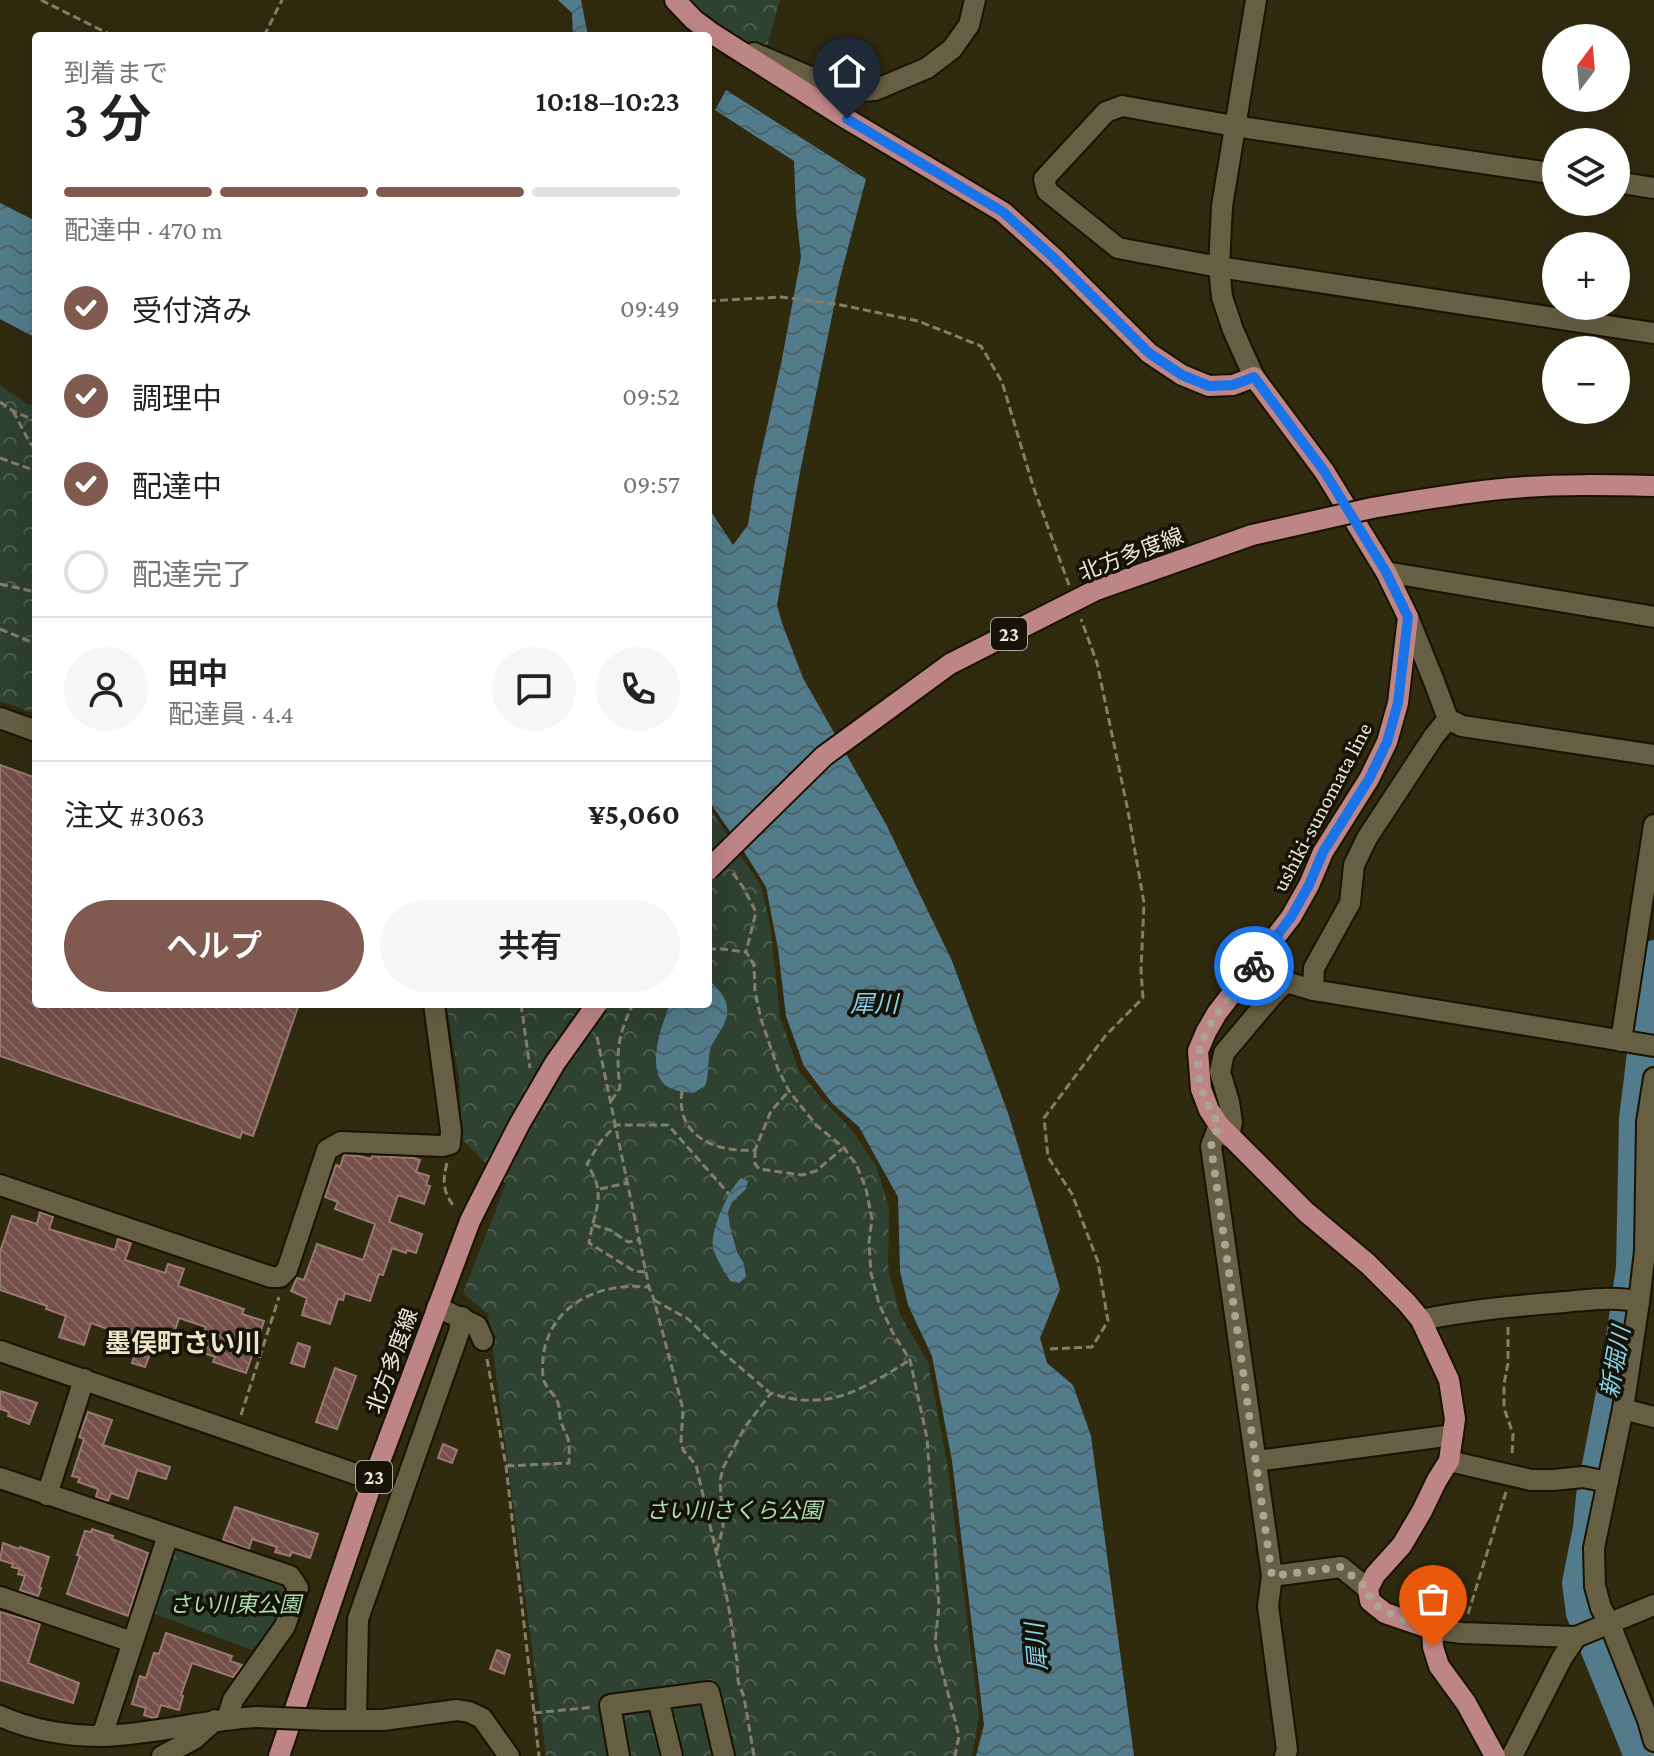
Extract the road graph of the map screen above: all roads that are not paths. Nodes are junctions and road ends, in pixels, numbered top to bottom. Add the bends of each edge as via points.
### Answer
1 (675, 0) edge
2 (975, 0) edge
3 (1256, 0) edge
4 (710, 32) edge
5 (713, 34) joint
6 (1234, 126) junction
7 (1542, 172) edge
8 (1630, 184) edge
9 (1654, 188) edge
10 (1219, 267) junction
11 (1654, 333) edge
12 (1254, 377) junction
13 (1654, 486) edge
14 (1386, 572) junction
15 (1408, 617) junction
16 (1654, 617) edge
17 (0, 718) edge
18 (1448, 719) junction
19 (32, 730) edge
20 (1654, 755) edge
21 (1654, 825) edge
22 (712, 866) edge
23 (1313, 990) junction
24 (435, 1008) edge
25 (594, 1008) edge
26 (1640, 1044) edge
27 (1654, 1078) edge
28 (1224, 1131) junction
29 (0, 1185) edge
30 (1650, 1190) edge
31 (1631, 1300) junction
32 (437, 1307) junction
33 (462, 1317) junction
34 (1421, 1320) junction
35 (483, 1340) road end
36 (0, 1351) edge
37 (84, 1379) junction
38 (1623, 1409) junction
39 (1654, 1417) edge
40 (1453, 1435) junction
41 (1257, 1461) junction
42 (1449, 1461) junction
43 (0, 1478) edge
44 (373, 1480) junction
45 (1598, 1480) junction
46 (47, 1495) junction
47 (168, 1535) junction
48 (1272, 1576) junction
49 (1368, 1589) junction
50 (0, 1597) edge
51 (1654, 1605) edge
52 (1610, 1624) junction
53 (1432, 1629) junction
54 (1576, 1637) junction
55 (132, 1642) junction
56 (658, 1699) junction
57 (0, 1716) edge
58 (221, 1719) junction
59 (356, 1720) junction
60 (102, 1736) junction
61 (1654, 1741) edge
62 (162, 1756) edge
63 (279, 1756) edge
64 (509, 1756) edge
65 (619, 1756) edge
66 (672, 1756) edge
67 (724, 1756) edge
68 (1285, 1756) edge
69 (1495, 1756) edge
70 (1512, 1756) edge

1 - 4 main road
2 - 5 street via 969,25 952,49 927,68 875,90 845,92
3 - 6 street
5 - 12 main road via 1003,212 1149,353 1182,375 1209,386
6 - 7 street
6 - 10 street
6 - 10 street via 1122,106 1106,112 1044,179 1047,191 1118,248
8 - 9 street
10 - 11 street
10 - 12 street via 1222,297
12 - 14 main road via 1324,471
13 - 22 main road, 北方多度線 / 23, bridge via 1512,488 1372,508 1252,535 1096,590 950,664 824,756
14 - 15 main road
14 - 16 street
15 - 18 street
15 - 28 main road, ushiki-sunomata line via 1398,703 1387,742 1291,917 1217,1013 1198,1051 1201,1089
17 - 19 street
18 - 20 street via 1462,726
18 - 23 street via 1367,838 1354,865 1350,903 1314,968
21 - 26 street
23 - 26 street
23 - 28 street via 1286,982 1224,1053 1220,1072 1232,1122
24 - 29 street via 450,1144 341,1142 327,1150 287,1270 280,1277
25 - 32 main road, 北方多度線 / 23, bridge via 527,1111 470,1221
27 - 30 street via 1647,1122
28 - 34 main road, ushiki-sunomata line
28 - 41 street via 1211,1146
30 - 31 street via 1645,1251
31 - 34 street via 1508,1306
31 - 38 street
32 - 33 street
32 - 44 main road, 北方多度線 / 23
33 - 35 street via 477,1326
33 - 59 street via 358,1619
34 - 40 main road, ushiki-sunomata line via 1449,1380
36 - 37 street
37 - 44 street
37 - 46 street
38 - 39 street
38 - 45 street
40 - 41 street
40 - 42 main road, ushiki-sunomata line
41 - 48 street
42 - 45 street via 1531,1480
42 - 49 main road, ushiki-sunomata line via 1402,1545
43 - 46 street
44 - 63 main road, 北方多度線 / 23
45 - 52 street via 1595,1586
46 - 47 street
47 - 55 street
47 - 58 street via 290,1576 298,1588 285,1626
48 - 49 street via 1341,1567
48 - 68 street via 1268,1606
49 - 53 main road via 1370,1601 1385,1613
50 - 55 street
51 - 52 street
52 - 54 street
52 - 61 street
53 - 54 street
53 - 69 main road via 1439,1666
54 - 70 street
55 - 60 street
56 - 65 street via 610,1705
56 - 66 street
56 - 67 street via 709,1692
57 - 60 street via 59,1733
58 - 59 street, bridge
58 - 60 street
58 - 62 street
59 - 64 street via 469,1712 482,1718

